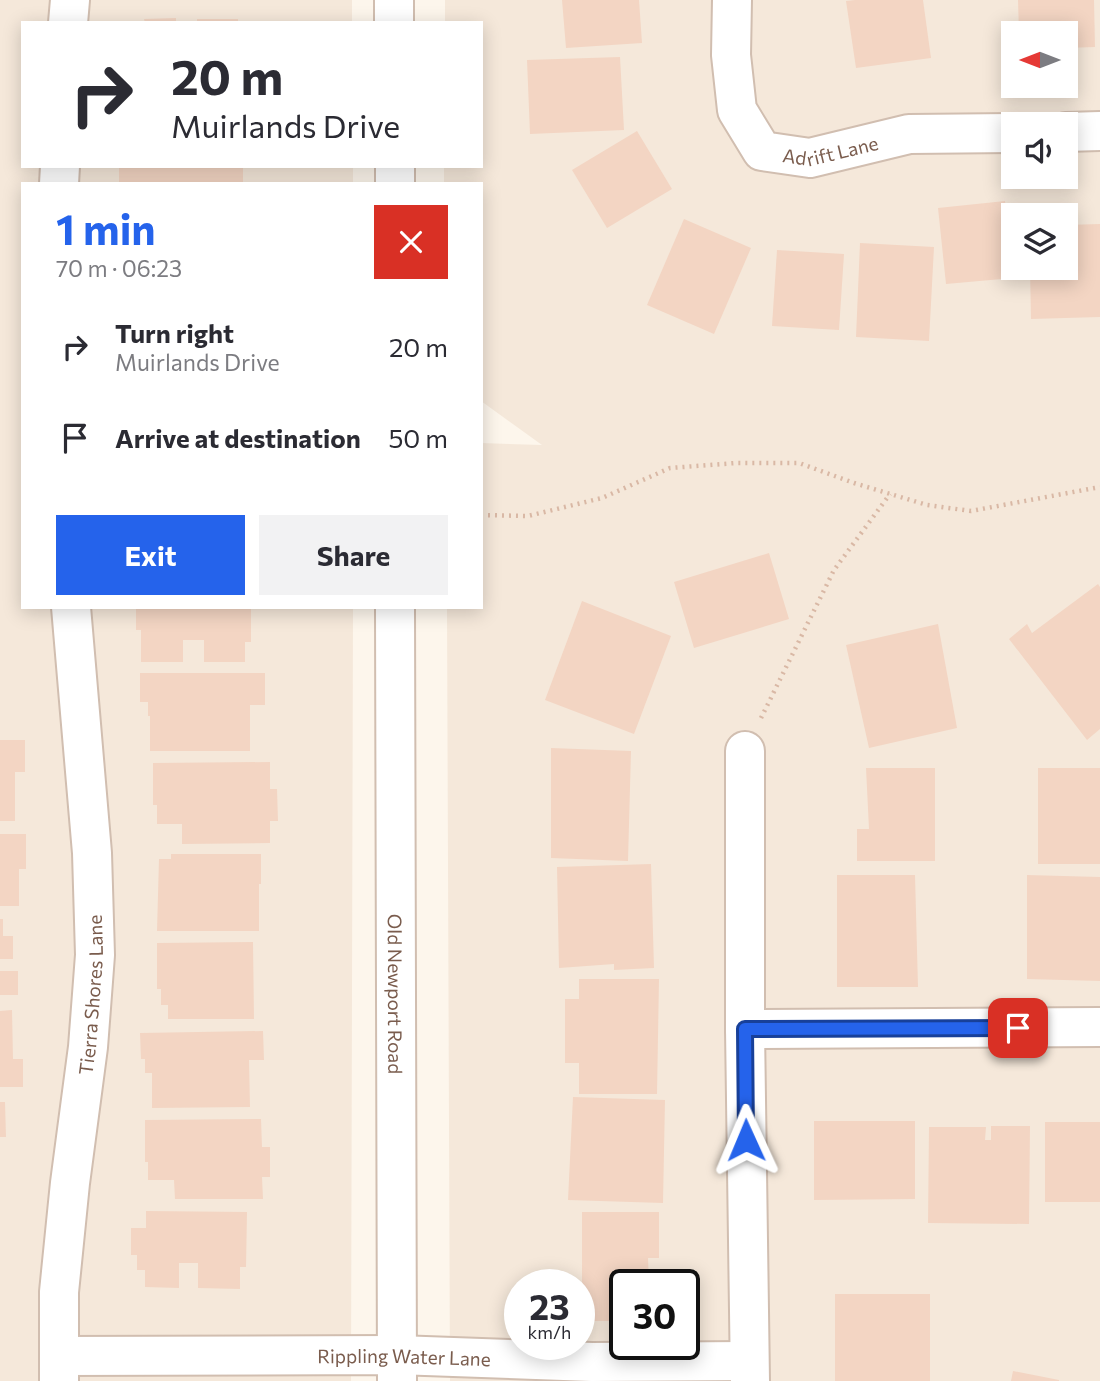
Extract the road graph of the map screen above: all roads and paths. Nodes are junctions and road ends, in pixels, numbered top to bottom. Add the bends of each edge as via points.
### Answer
1 (70, 0) edge
2 (394, 0) edge
3 (732, 0) edge
4 (68, 21) edge
5 (394, 21) edge
6 (1100, 131) edge
7 (1078, 132) edge
8 (1001, 133) edge
9 (1100, 487) edge
10 (890, 494) junction
11 (483, 515) edge
12 (71, 609) edge
13 (395, 609) edge
14 (745, 751) joint
15 (1100, 1027) edge
16 (745, 1029) junction
17 (228, 1368) edge
18 (397, 1368) edge
19 (59, 1369) edge
20 (557, 1371) edge
21 (750, 1371) edge

1 - 4 street
2 - 5 street
3 - 8 street, Adrift Lane via 737,110 762,151 810,158 909,134
6 - 7 street
9 - 10 path via 971,511
10 - 11 path via 799,463 736,463 670,468 602,498 528,516
10 - 14 path via 834,570
12 - 19 street, Tierra Shores Lane via 92,853 95,955 59,1292
13 - 18 street, Old Newport Road
14 - 16 street
15 - 16 street
16 - 21 street
17 - 18 street, Rippling Water Lane
17 - 19 street, Rippling Water Lane
18 - 20 street, Rippling Water Lane
20 - 21 street, Rippling Water Lane

